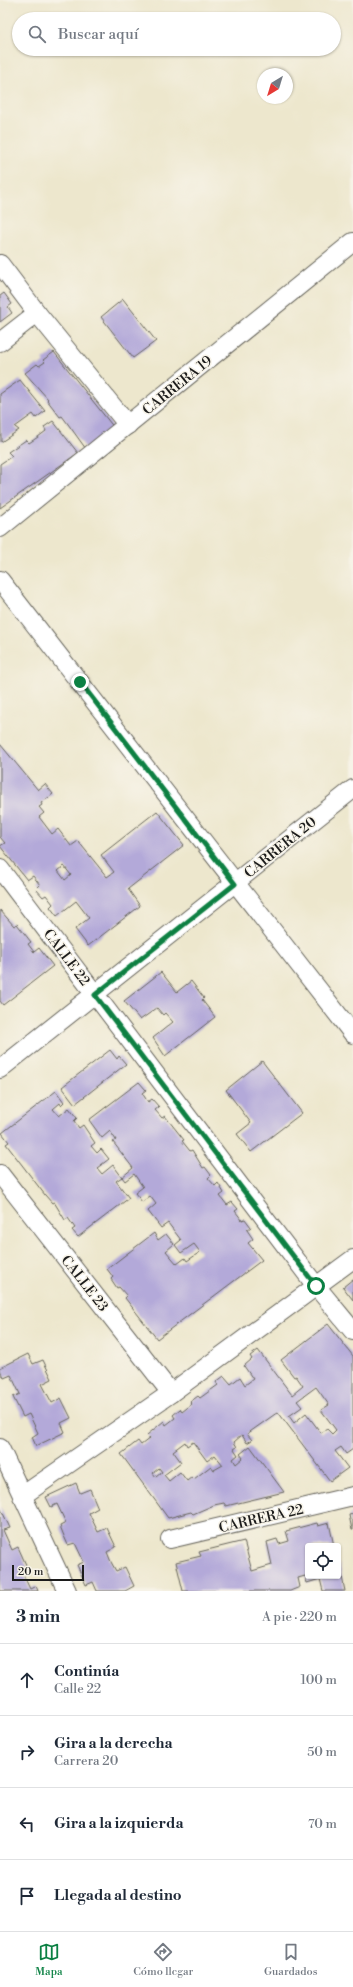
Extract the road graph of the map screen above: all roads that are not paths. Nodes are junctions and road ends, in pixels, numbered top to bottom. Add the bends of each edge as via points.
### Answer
1 (353, 242) edge
2 (0, 264) edge
3 (37, 313) junction
4 (0, 342) edge
5 (128, 425) junction
6 (0, 528) edge
7 (0, 580) edge
8 (353, 789) edge
9 (0, 869) edge
10 (235, 884) junction
11 (95, 995) junction
12 (353, 1034) edge
13 (0, 1069) edge
14 (0, 1174) edge
15 (353, 1259) edge
16 (316, 1286) junction
17 (353, 1331) edge
18 (170, 1393) junction
19 (0, 1448) edge
20 (22, 1496) junction
21 (353, 1496) edge
22 (170, 1539) dead end
23 (67, 1591) edge

1 - 5 street, CARRERA 19
2 - 3 street
3 - 4 street
3 - 5 street
5 - 6 street, CARRERA 19
7 - 10 street
8 - 10 street, CARRERA 20
9 - 11 street, CALLE 22
10 - 11 street, CARRERA 20
10 - 12 street
11 - 13 street, CARRERA 20
11 - 16 street, CALLE 22
14 - 18 street, CALLE 23
15 - 16 street
16 - 17 street, CALLE 22
16 - 18 street
18 - 20 street
19 - 20 street
20 - 23 street
21 - 22 street, CARRERA 22

